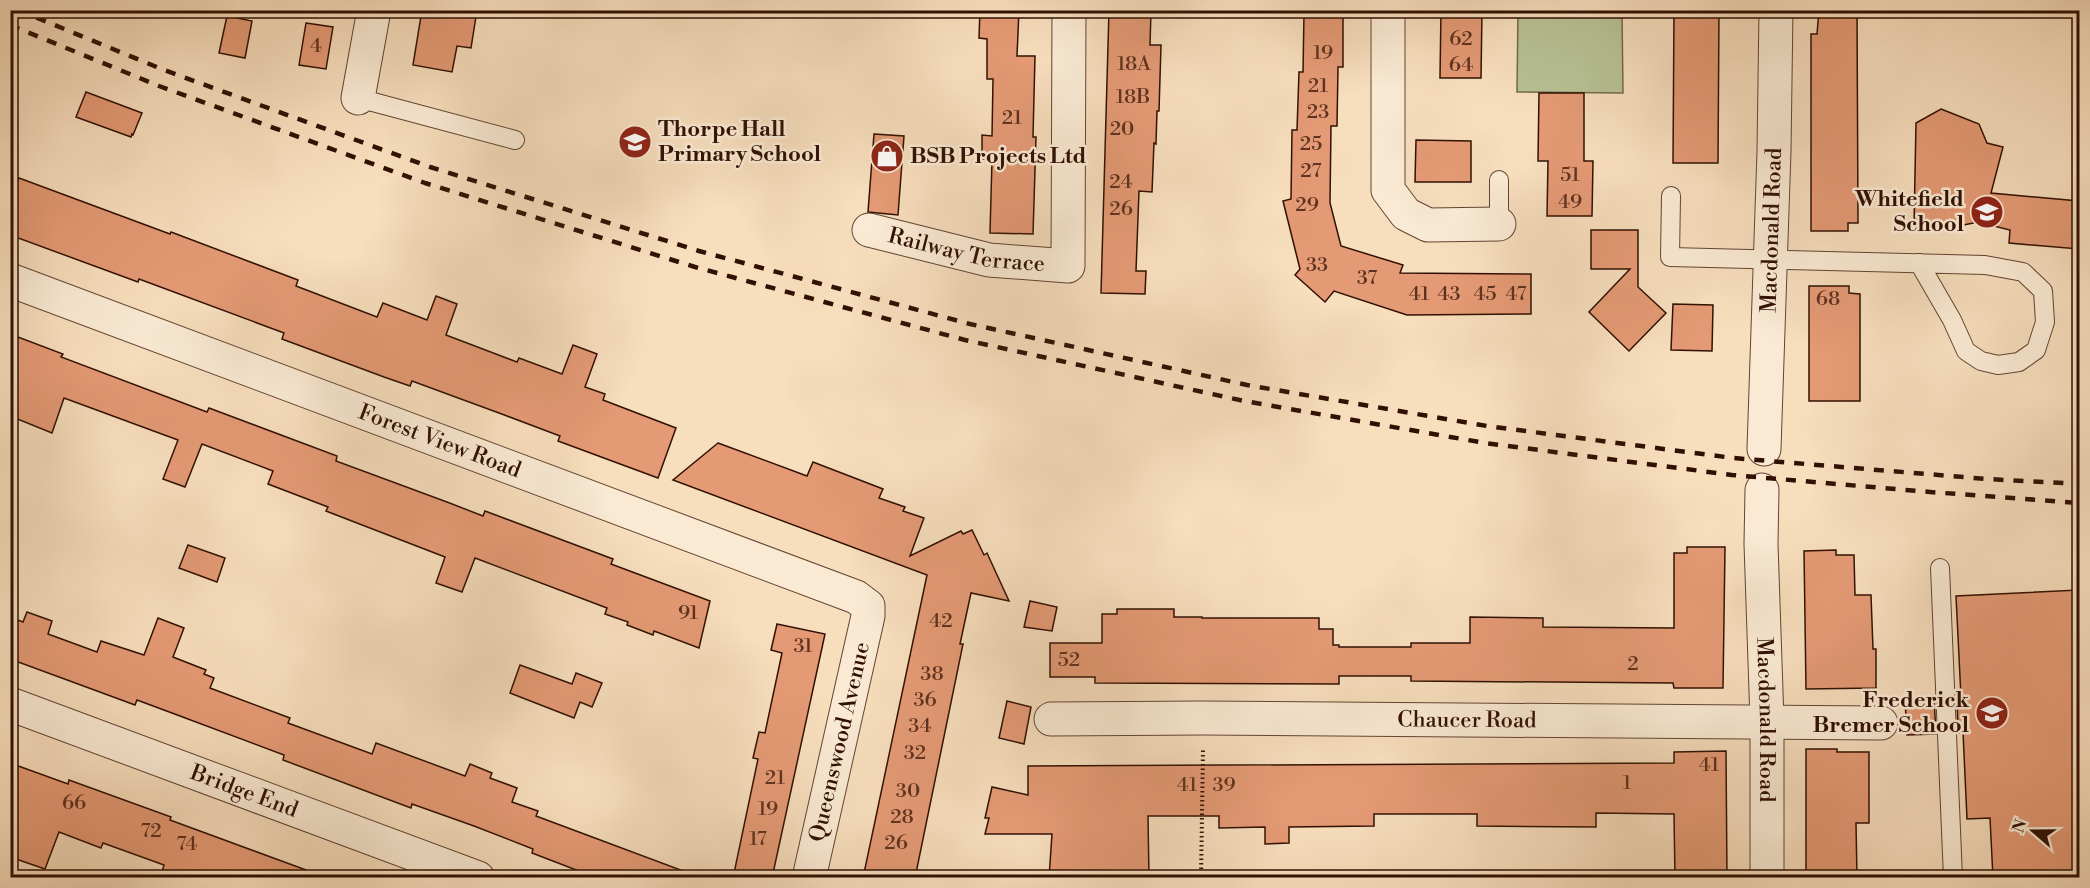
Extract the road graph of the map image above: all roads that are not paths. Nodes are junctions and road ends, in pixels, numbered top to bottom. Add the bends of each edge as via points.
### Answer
1 (374, 10) edge
2 (1069, 10) edge
3 (1388, 10) edge
4 (1776, 10) edge
5 (358, 98) joint
6 (515, 140) dead end
7 (1499, 180) dead end
8 (1671, 196) dead end
9 (1499, 224) joint
10 (869, 230) dead end
11 (1769, 260) junction
12 (1919, 262) junction
13 (10, 280) edge
14 (1764, 449) dead end
15 (1762, 490) dead end
16 (1940, 568) dead end
17 (868, 606) joint
18 (10, 704) edge
19 (1051, 719) dead end
20 (1767, 721) junction
21 (1881, 723) dead end
22 (478, 878) edge
23 (810, 878) edge
24 (1767, 878) edge
25 (1953, 878) edge

1 - 5 street
2 - 10 street, Railway Terrace via 1068,266 989,260
3 - 9 street via 1388,190 1406,214 1428,225
4 - 11 street, Macdonald Road
5 - 6 lane
7 - 9 lane
8 - 11 lane via 1670,257
11 - 12 lane
11 - 14 street, Macdonald Road
12 - 12 lane via 1985,265 2024,272 2043,291 2045,322 2036,350 2019,362 1998,364 1981,361 1966,351
13 - 17 street, Forest View Road via 856,597
15 - 20 street, Macdonald Road
16 - 25 lane
17 - 23 street, Queenswood Avenue
18 - 22 street, Bridge End
19 - 20 street, Chaucer Road
20 - 21 street, Chaucer Road
20 - 24 street, Macdonald Road

